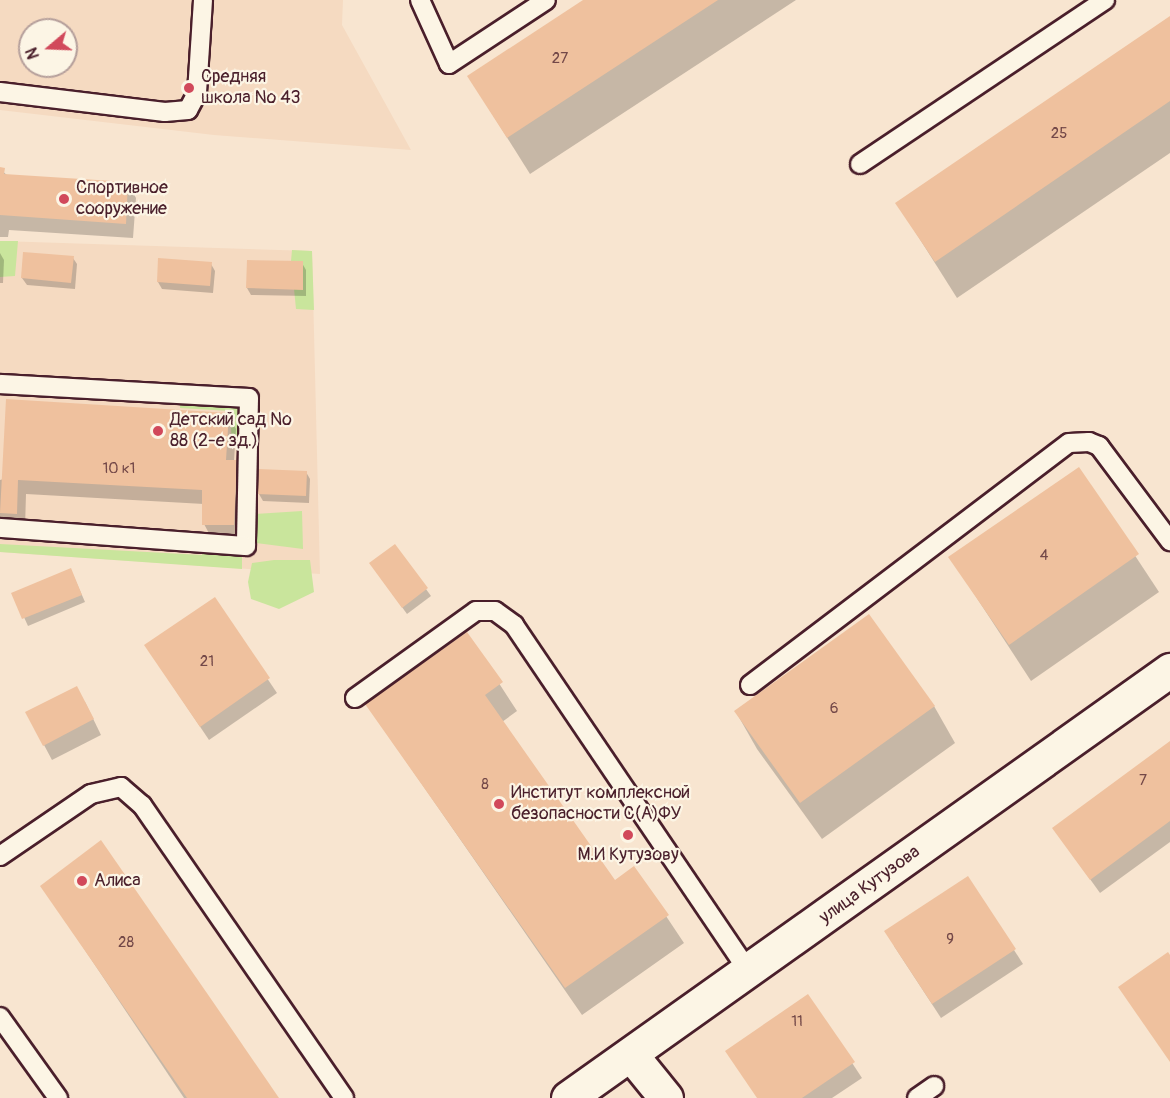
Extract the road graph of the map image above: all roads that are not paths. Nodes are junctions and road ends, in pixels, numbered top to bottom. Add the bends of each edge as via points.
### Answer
1 (203, 0) edge
2 (420, 0) edge
3 (546, 0) edge
4 (1105, 0) edge
5 (0, 92) edge
6 (860, 164) dead end
7 (0, 384) edge
8 (0, 528) edge
9 (1170, 541) edge
10 (1170, 670) edge
11 (750, 685) dead end
12 (355, 698) dead end
13 (0, 856) edge
14 (749, 972) junction
15 (0, 1017) edge
16 (632, 1056) junction
17 (934, 1086) dead end
18 (58, 1098) edge
19 (344, 1098) edge
20 (568, 1098) edge
21 (666, 1098) edge
22 (917, 1098) edge

1 - 5 lane via 197,93 188,111 165,112
2 - 3 lane via 449,64
4 - 6 lane
7 - 8 lane via 249,398 246,546
9 - 11 lane via 1099,446 1069,443
10 - 14 street, улица Кутузова
12 - 14 lane via 476,611 495,611 514,625
13 - 19 lane via 91,794 122,787 142,804
14 - 16 street, улица Кутузова
15 - 18 lane
16 - 20 street, улица Кутузова
16 - 21 street
17 - 22 lane

